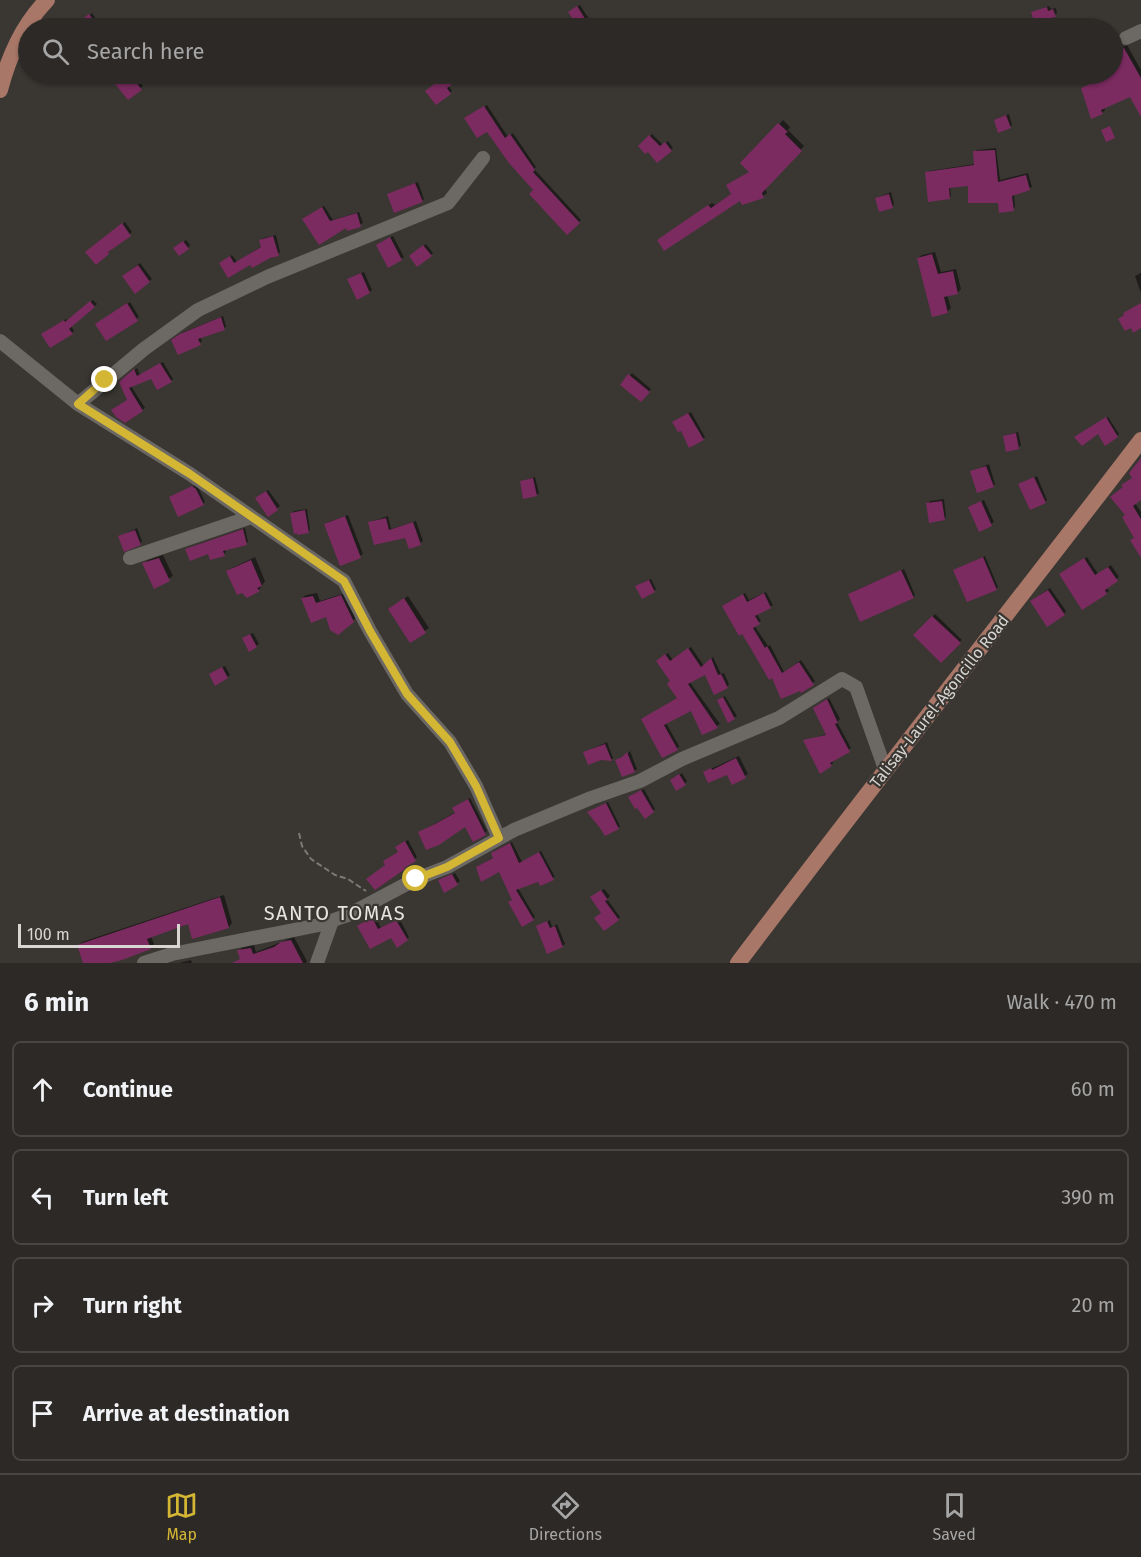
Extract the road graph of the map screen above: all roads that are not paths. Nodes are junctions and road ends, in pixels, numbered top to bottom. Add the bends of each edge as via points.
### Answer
1 (47, 0) edge
2 (33, 18) edge
3 (1141, 31) edge
4 (1126, 38) dead end
5 (18, 40) edge
6 (0, 90) edge
7 (483, 158) dead end
8 (0, 341) edge
9 (78, 404) junction
10 (1141, 440) edge
11 (251, 517) junction
12 (130, 558) dead end
13 (885, 769) junction
14 (499, 838) junction
15 (332, 921) junction
16 (144, 963) edge
17 (317, 963) edge
18 (738, 963) edge

1 - 2 main road
3 - 4 street
5 - 6 main road
7 - 9 street via 448,203 267,276 198,310
8 - 9 street
9 - 11 street
10 - 13 main road, Talisay-Laurel-Agoncillo Road
11 - 12 street
11 - 14 street via 344,581 407,694 450,742 476,786
13 - 14 street via 856,687 842,679 779,718 640,781
13 - 18 main road, Talisay-Laurel-Agoncillo Road
14 - 15 street
15 - 16 street
15 - 17 street

